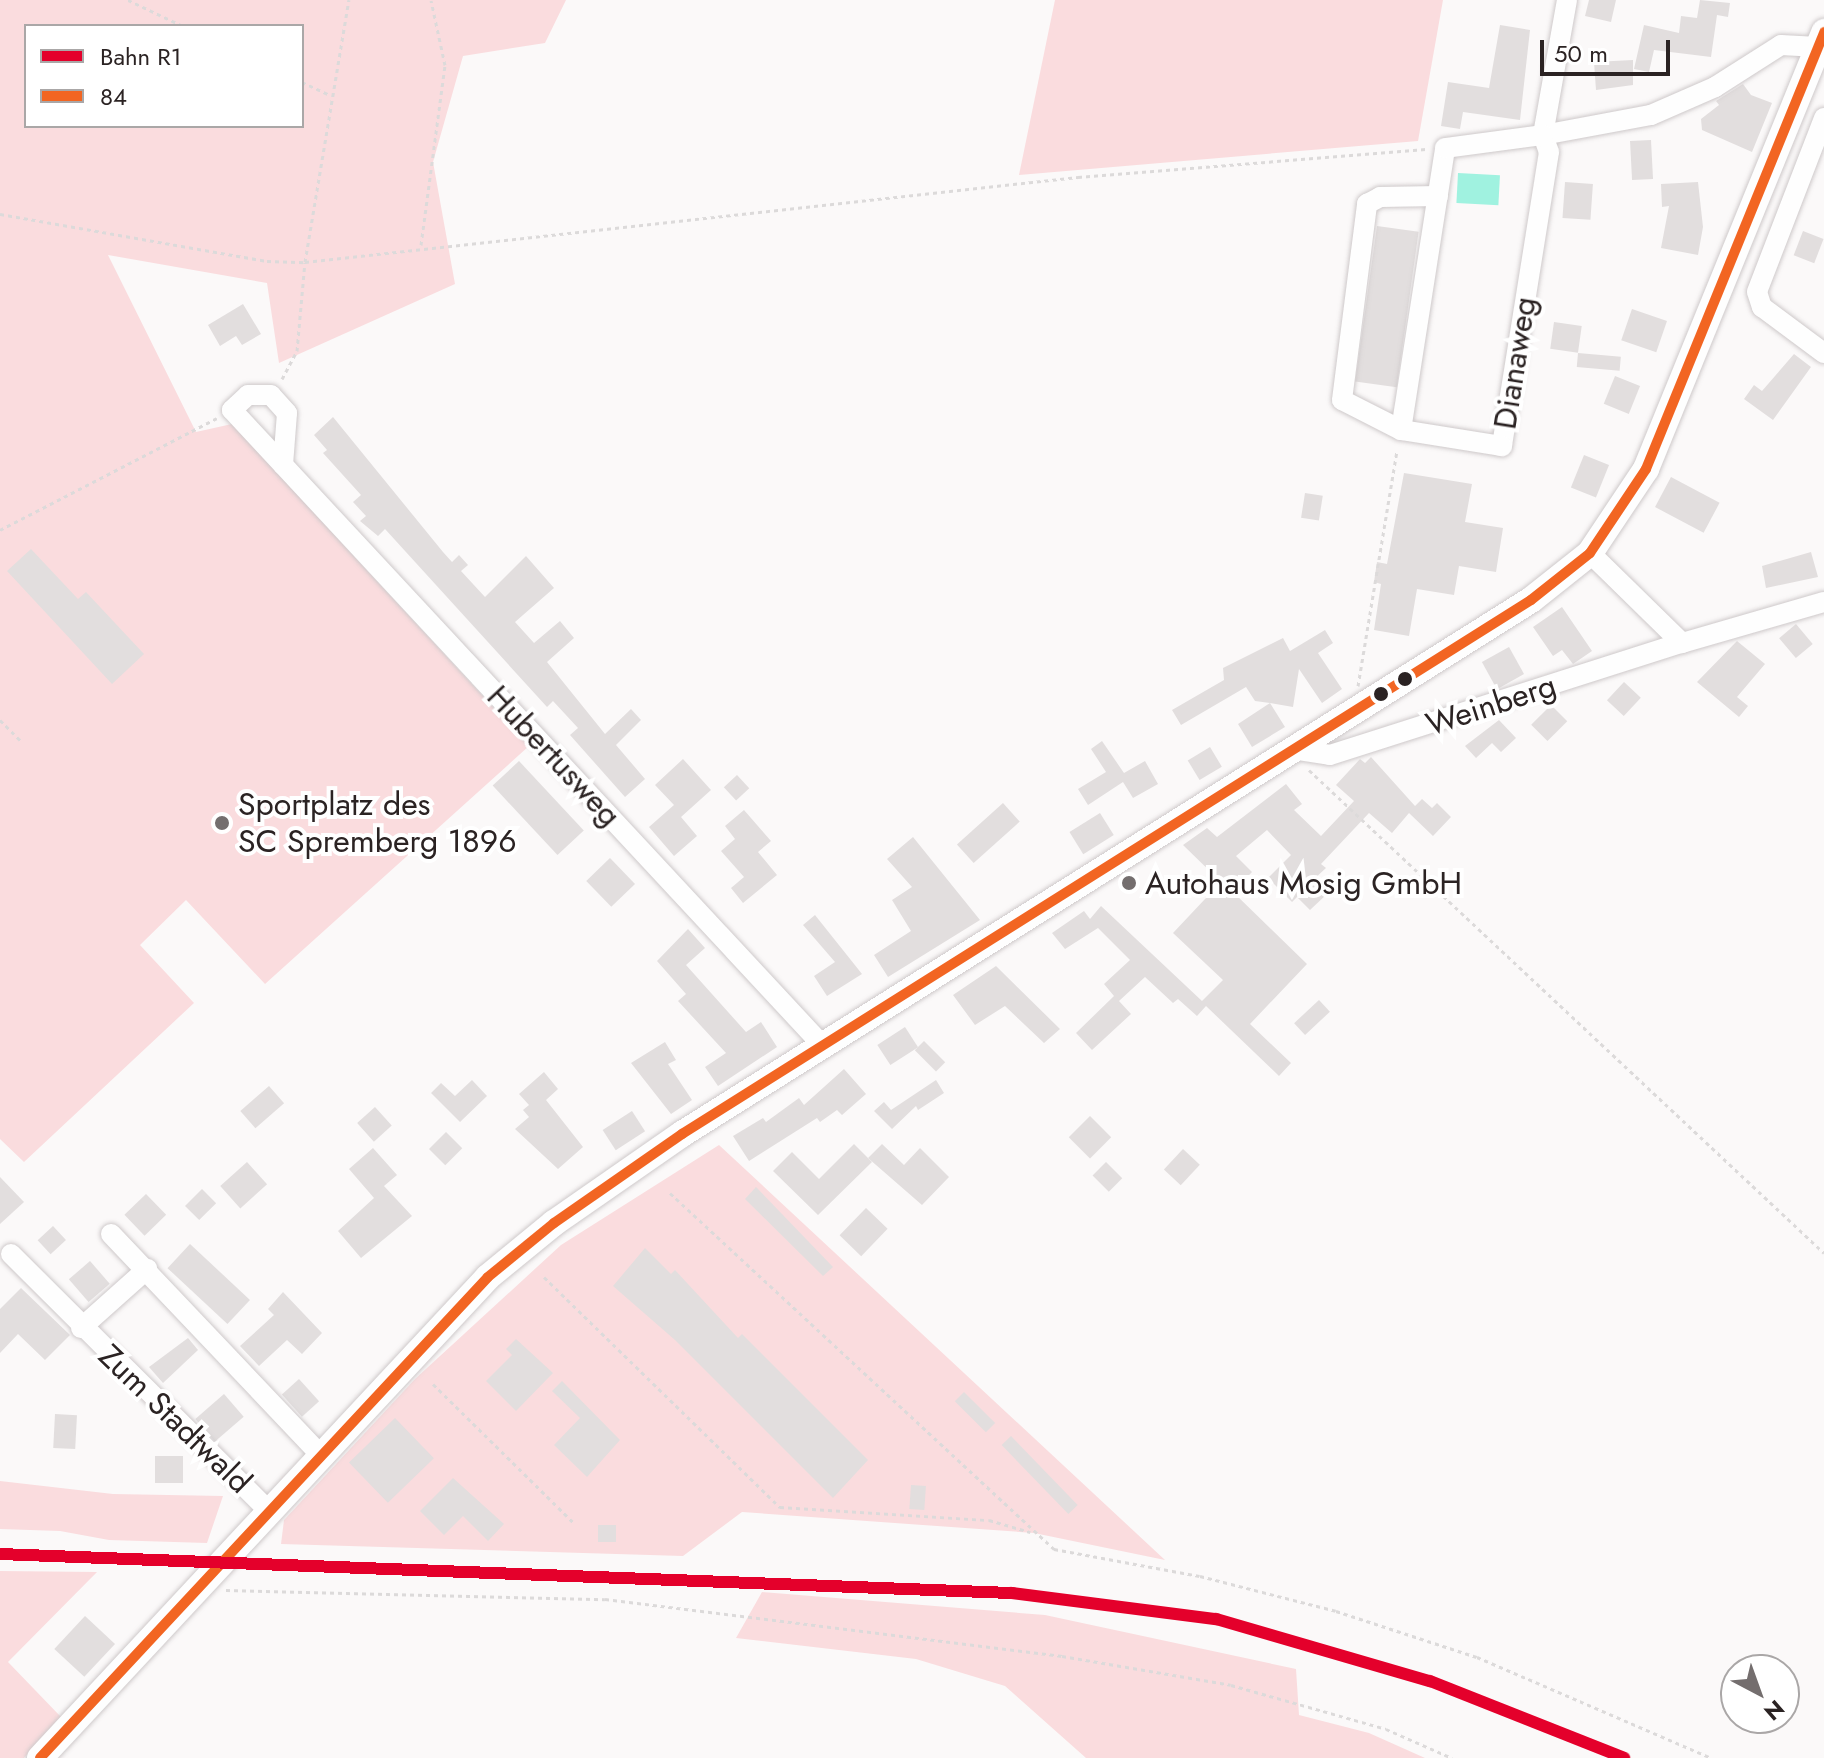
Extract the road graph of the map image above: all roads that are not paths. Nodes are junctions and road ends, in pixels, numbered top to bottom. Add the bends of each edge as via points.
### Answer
1 (1567, 0) edge
2 (1821, 40) edge
3 (1824, 118) edge
4 (1543, 135) junction
5 (1438, 196) junction
6 (1824, 353) edge
7 (1401, 430) junction
8 (283, 465) junction
9 (1590, 553) junction
10 (1824, 602) edge
11 (1682, 643) junction
12 (1295, 752) junction
13 (824, 1047) junction
14 (111, 1234) dead end
15 (11, 1254) dead end
16 (147, 1269) junction
17 (81, 1328) junction
18 (320, 1454) junction
19 (268, 1510) junction
20 (40, 1758) edge

1 - 4 street
2 - 4 street via 1781,45 1715,87 1651,115
2 - 9 main road via 1646,469
3 - 6 street via 1757,292 1762,307
4 - 5 street via 1445,148
4 - 7 street, Dianaweg via 1549,152 1502,446
5 - 7 street
5 - 7 street via 1380,197 1367,204 1342,400
8 - 8 street, Hubertusweg via 232,410 248,395 271,395 287,413
8 - 13 street, Hubertusweg
9 - 11 street
9 - 12 main road via 1531,600
10 - 11 street, Weinberg
11 - 12 street, Weinberg via 1330,755
12 - 13 main road
13 - 18 main road via 682,1134 521,1250 488,1277
14 - 16 street
15 - 17 street, Zum Stadtwald
16 - 17 street, Zum Stadtwald
16 - 18 street
17 - 19 street, Zum Stadtwald
18 - 19 main road
19 - 20 main road

